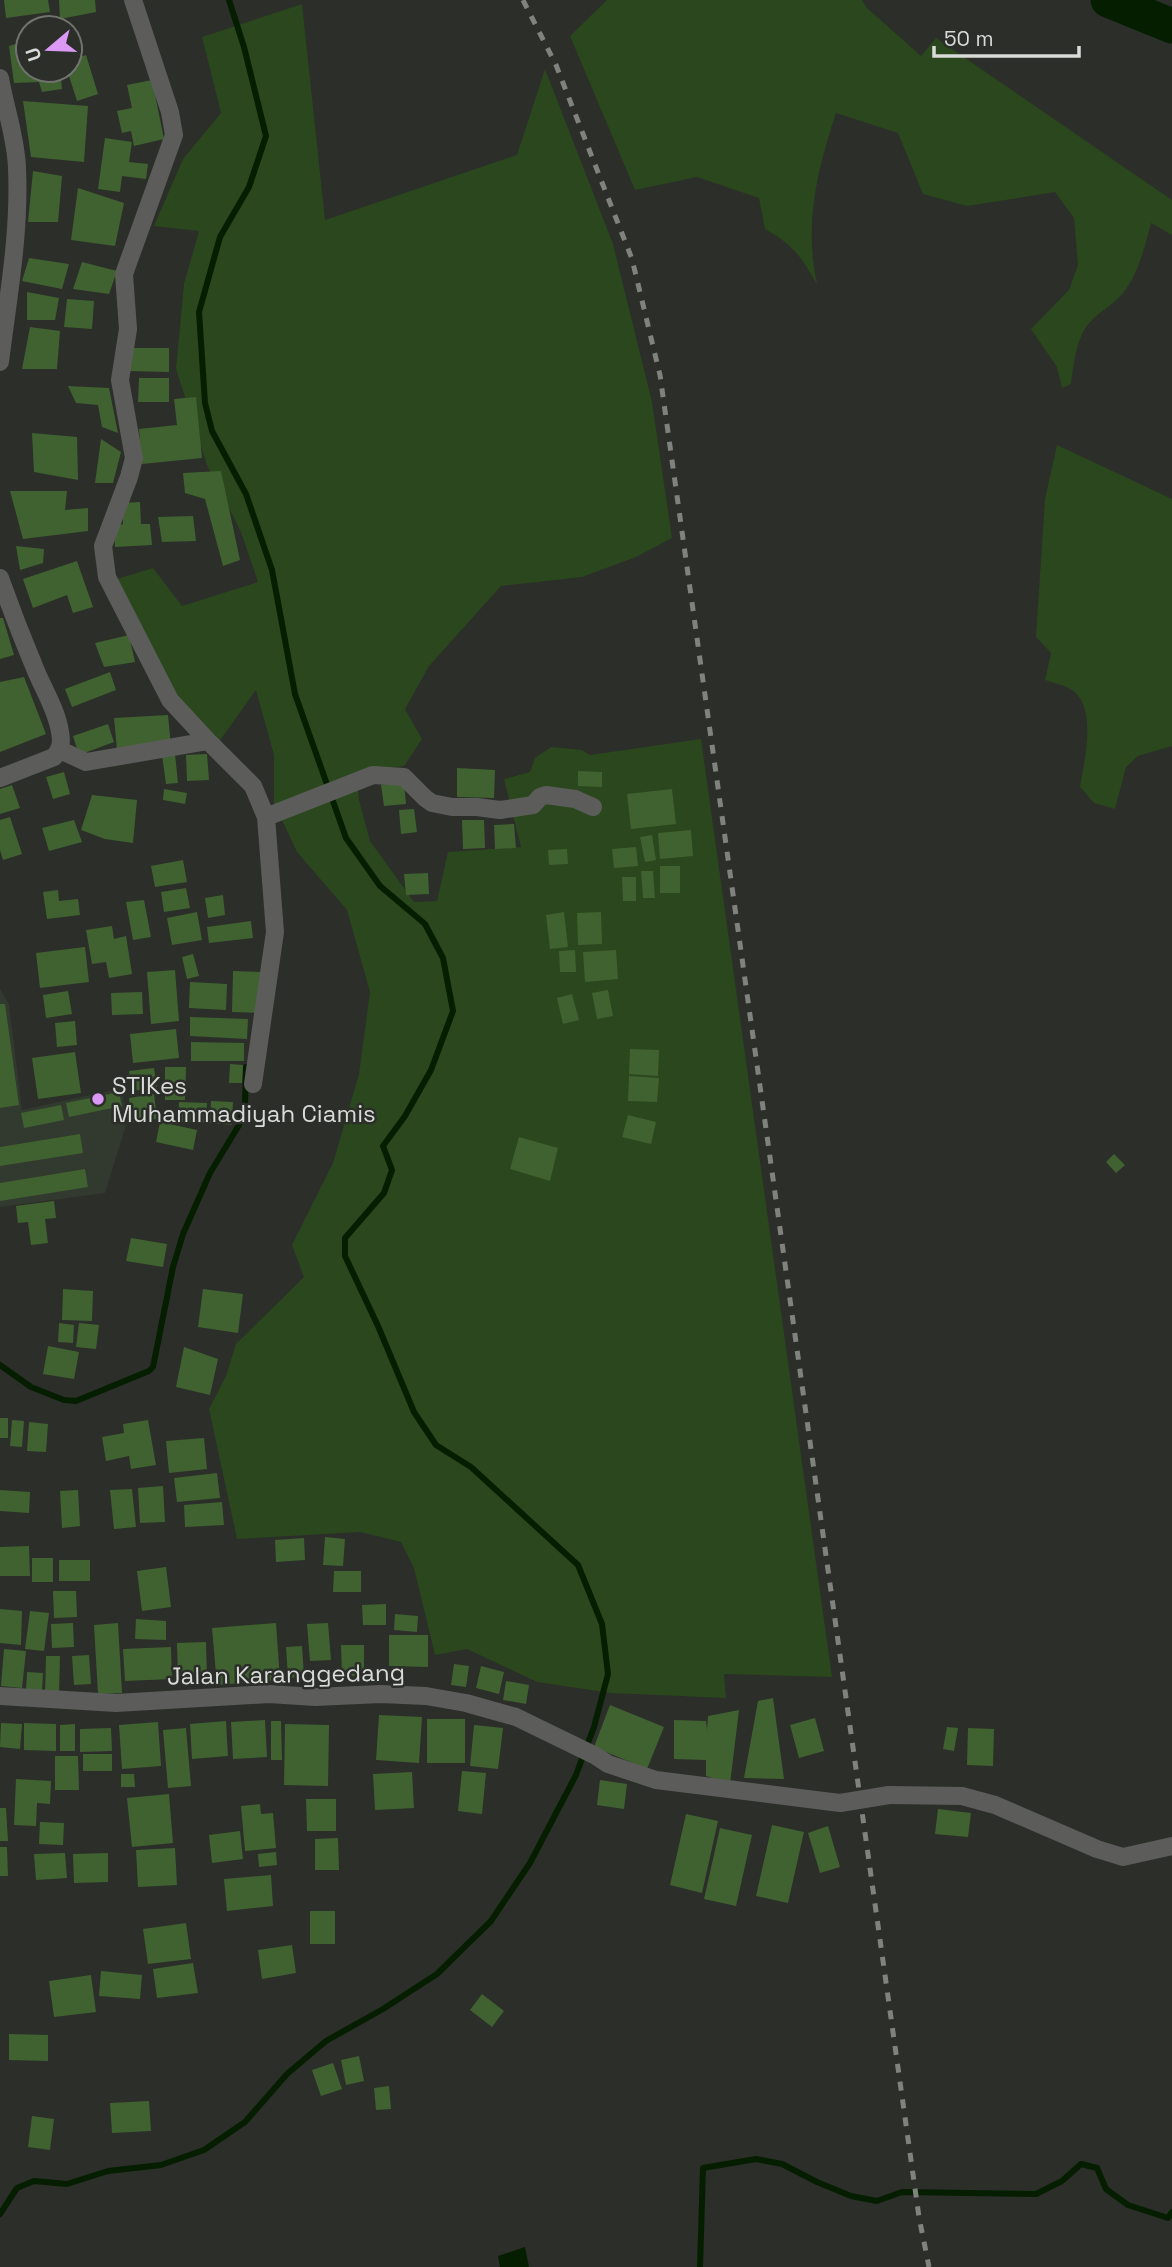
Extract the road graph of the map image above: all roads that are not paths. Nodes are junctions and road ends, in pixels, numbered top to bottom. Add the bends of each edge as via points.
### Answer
1 (133, 0) edge
2 (0, 78) edge
3 (0, 362) edge
4 (0, 578) edge
5 (208, 741) junction
6 (60, 750) junction
7 (0, 778) edge
8 (593, 807) dead end
9 (266, 817) junction
10 (253, 1084) dead end
11 (0, 1696) edge
12 (1172, 1846) edge

1 - 5 street via 174,135 124,274 128,329 120,380 134,458 103,546 104,565 170,700
2 - 3 street via 17,167 14,267
4 - 6 street via 60,730
5 - 6 street via 86,762
5 - 9 street via 253,786
6 - 7 street via 40,764
8 - 9 street via 546,795 533,805 500,810 452,807 425,799 404,777 383,774
9 - 10 street via 275,932
11 - 12 street, Jalan Karanggedang, bridge via 116,1703 269,1694 426,1696 516,1717 608,1765 656,1780 840,1803 889,1795 962,1796 1123,1857

